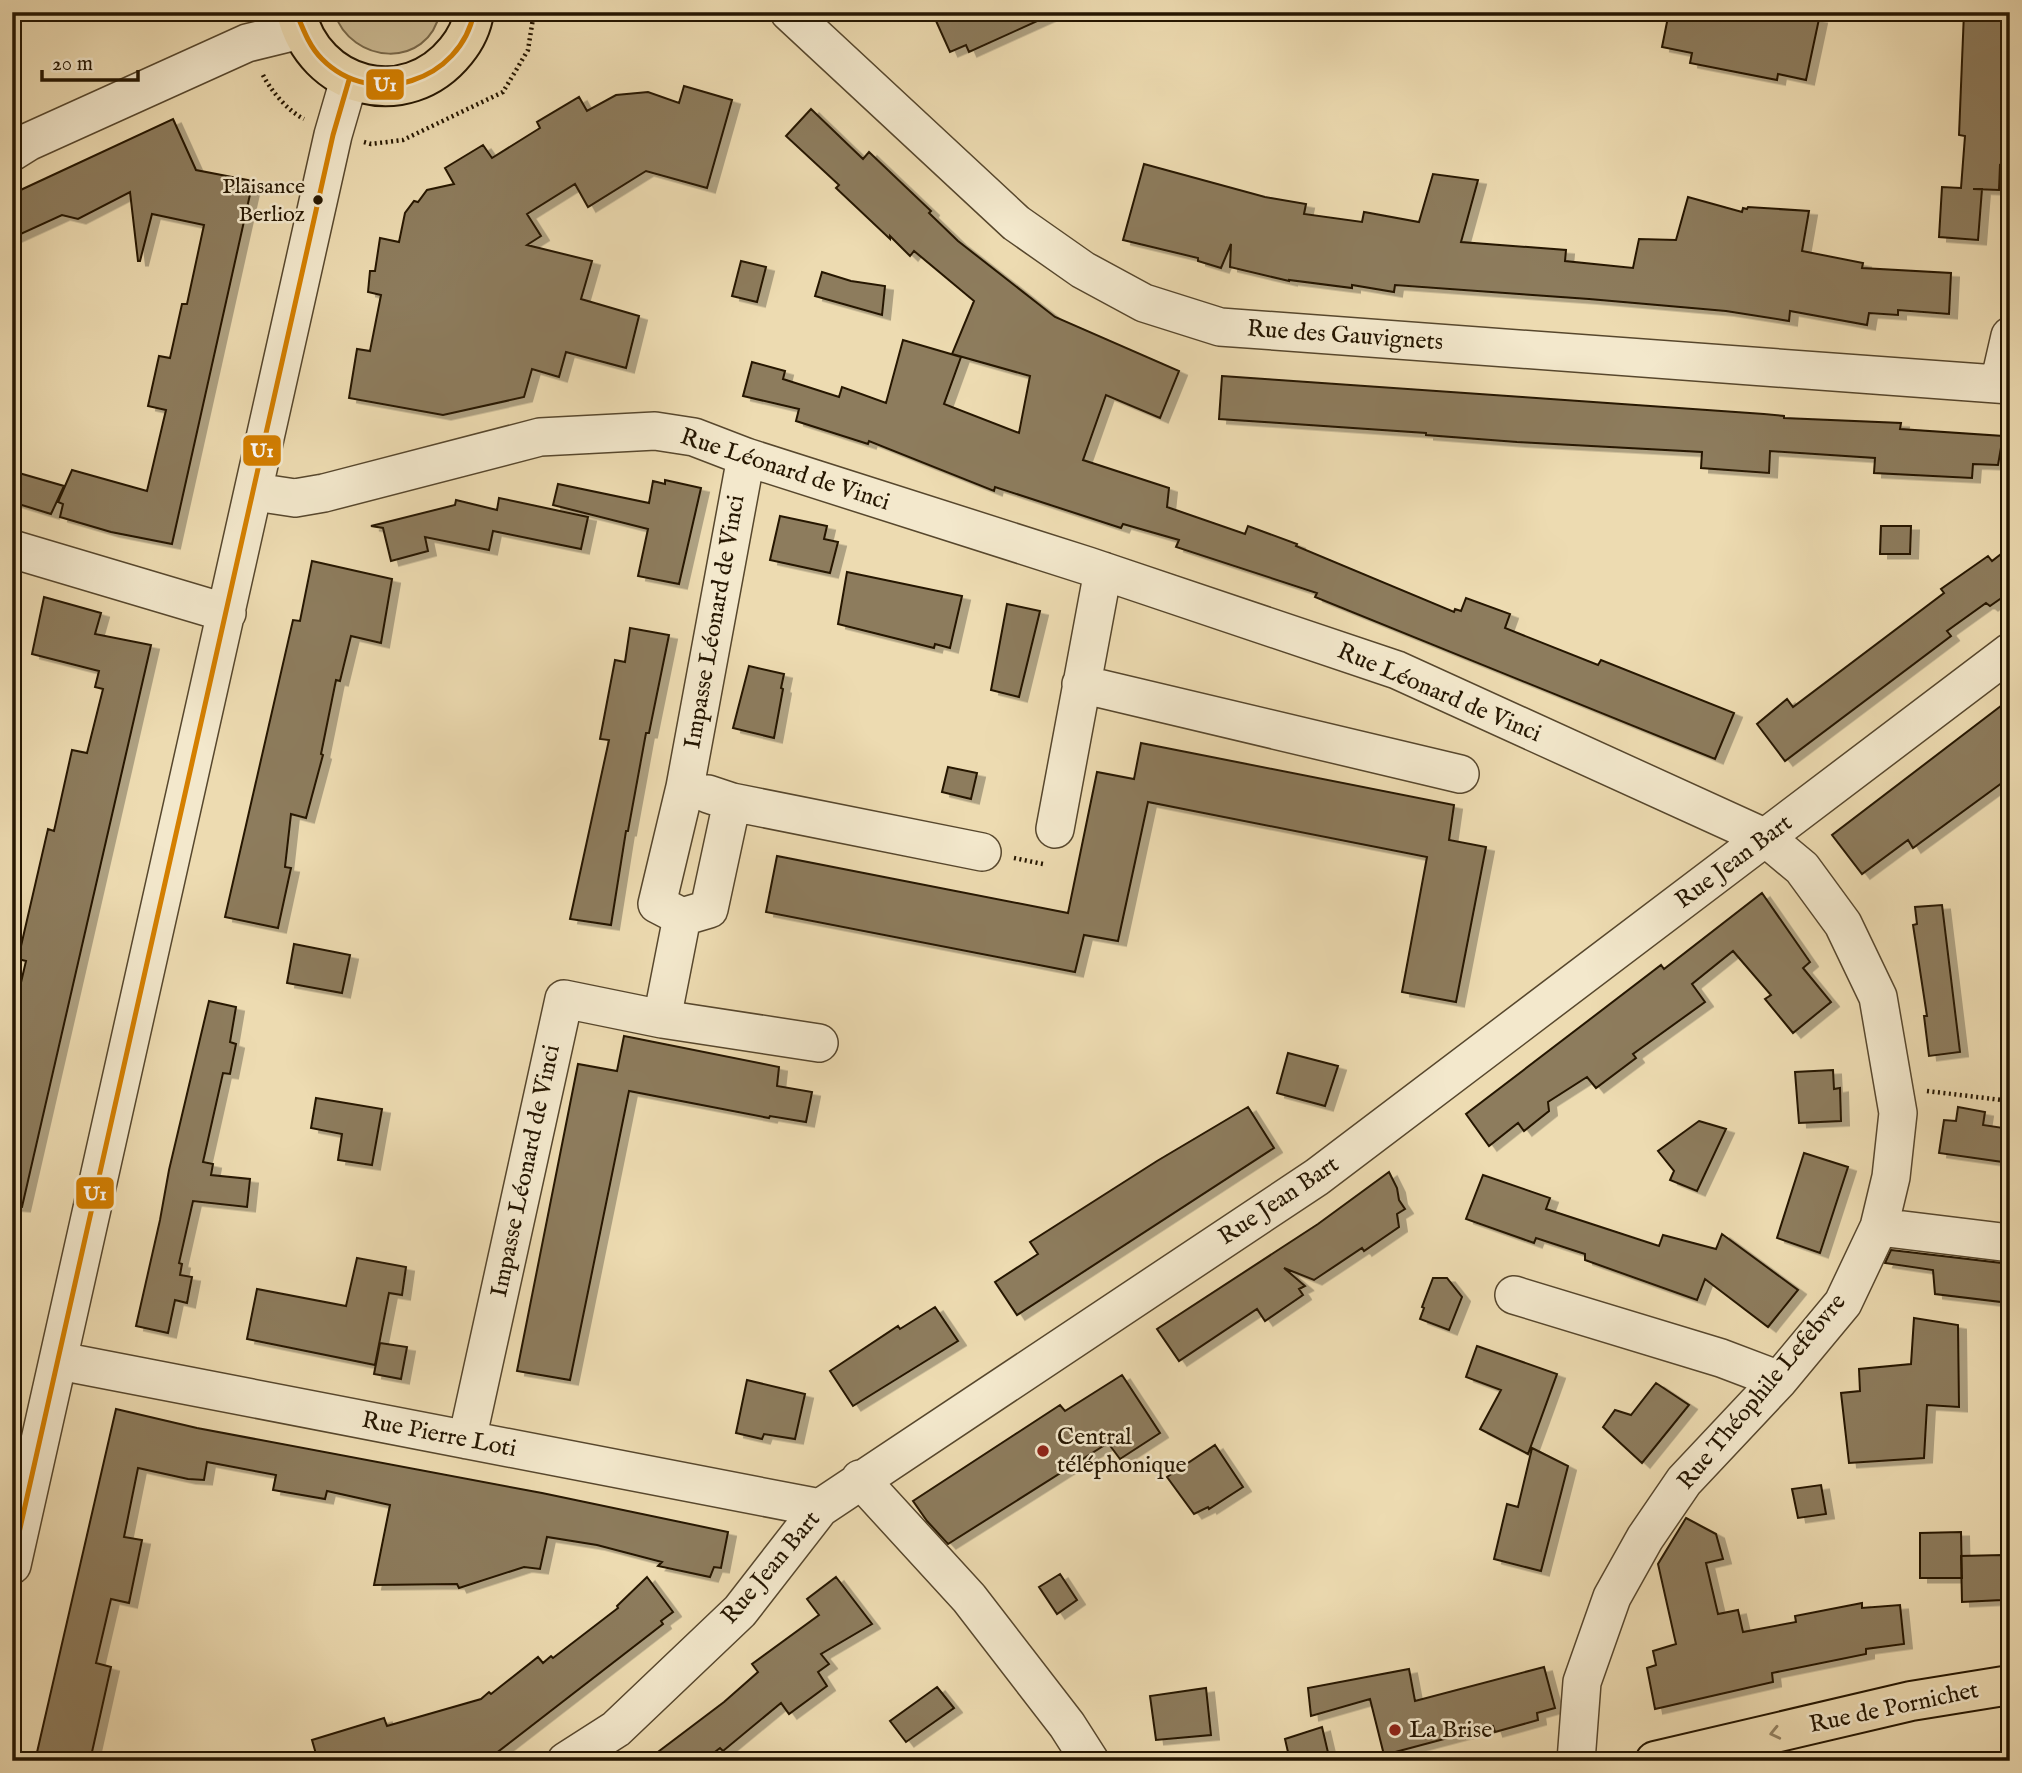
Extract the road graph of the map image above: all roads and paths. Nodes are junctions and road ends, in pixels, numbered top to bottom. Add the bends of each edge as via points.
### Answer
1 (474, 12) edge
2 (789, 12) edge
3 (298, 21) edge
4 (349, 80) junction
5 (12, 152) edge
6 (2010, 336) edge
7 (2004, 384) edge
8 (746, 457) junction
9 (255, 492) junction
10 (12, 550) edge
11 (1104, 571) junction
12 (227, 613) junction
13 (2010, 652) edge
14 (1081, 684) junction
15 (1460, 774) dead end
16 (685, 787) junction
17 (732, 802) junction
18 (1055, 829) dead end
19 (1766, 838) junction
20 (982, 852) dead end
21 (682, 917) junction
22 (662, 1019) junction
23 (819, 1043) dead end
24 (1917, 1090) dead end
25 (2010, 1101) edge
26 (1879, 1227) junction
27 (2010, 1243) edge
28 (1514, 1295) dead end
29 (60, 1361) junction
30 (1779, 1380) junction
31 (467, 1440) junction
32 (860, 1479) junction
33 (820, 1508) junction
34 (12, 1564) edge
35 (2010, 1685) edge
36 (1718, 1754) edge
37 (566, 1761) edge
38 (1090, 1761) edge
39 (1576, 1761) edge
40 (1655, 1761) edge

1 - 4 main road via 463,42 447,63 425,77 374,87
2 - 7 street, Rue des Gauvignets via 1016,223 1083,270 1144,303 1220,327
3 - 4 main road via 312,51 328,68
3 - 5 street
4 - 9 street
6 - 7 street
8 - 9 street, Rue Léonard de Vinci via 694,437 655,431 540,437 324,493 295,498
8 - 11 street, Rue Léonard de Vinci
8 - 16 street, Impasse Léonard de Vinci
9 - 12 street
10 - 12 street
11 - 14 street
11 - 19 street, Rue Léonard de Vinci via 1397,670
12 - 29 street
13 - 19 street, Rue Jean Bart
14 - 15 street
14 - 18 street
16 - 17 street
16 - 21 street, Impasse Léonard de Vinci via 657,905
17 - 20 street
17 - 21 street via 709,909
19 - 26 street, Rue Théophile Lefebvre via 1802,869 1843,924 1878,996 1898,1113 1891,1177
19 - 32 street, Rue Jean Bart via 1317,1177
21 - 22 street
22 - 23 street, Impasse Léonard de Vinci
22 - 31 street, Impasse Léonard de Vinci via 564,999
24 - 25 path
26 - 27 street
26 - 30 street, Rue Théophile Lefebvre via 1843,1303
28 - 30 street
29 - 31 street, Rue Pierre Loti
29 - 34 street
30 - 39 street, Rue Théophile Lefebvre via 1684,1481 1644,1538 1612,1597 1582,1682
31 - 33 street, Rue Pierre Loti
32 - 33 street, Rue Jean Bart
32 - 38 street via 969,1598
33 - 37 street, Rue Jean Bart via 740,1611 615,1729
35 -> 36 main road, Rue de Pornichet via 1911,1701
36 - 40 main road, Rue de Pornichet

